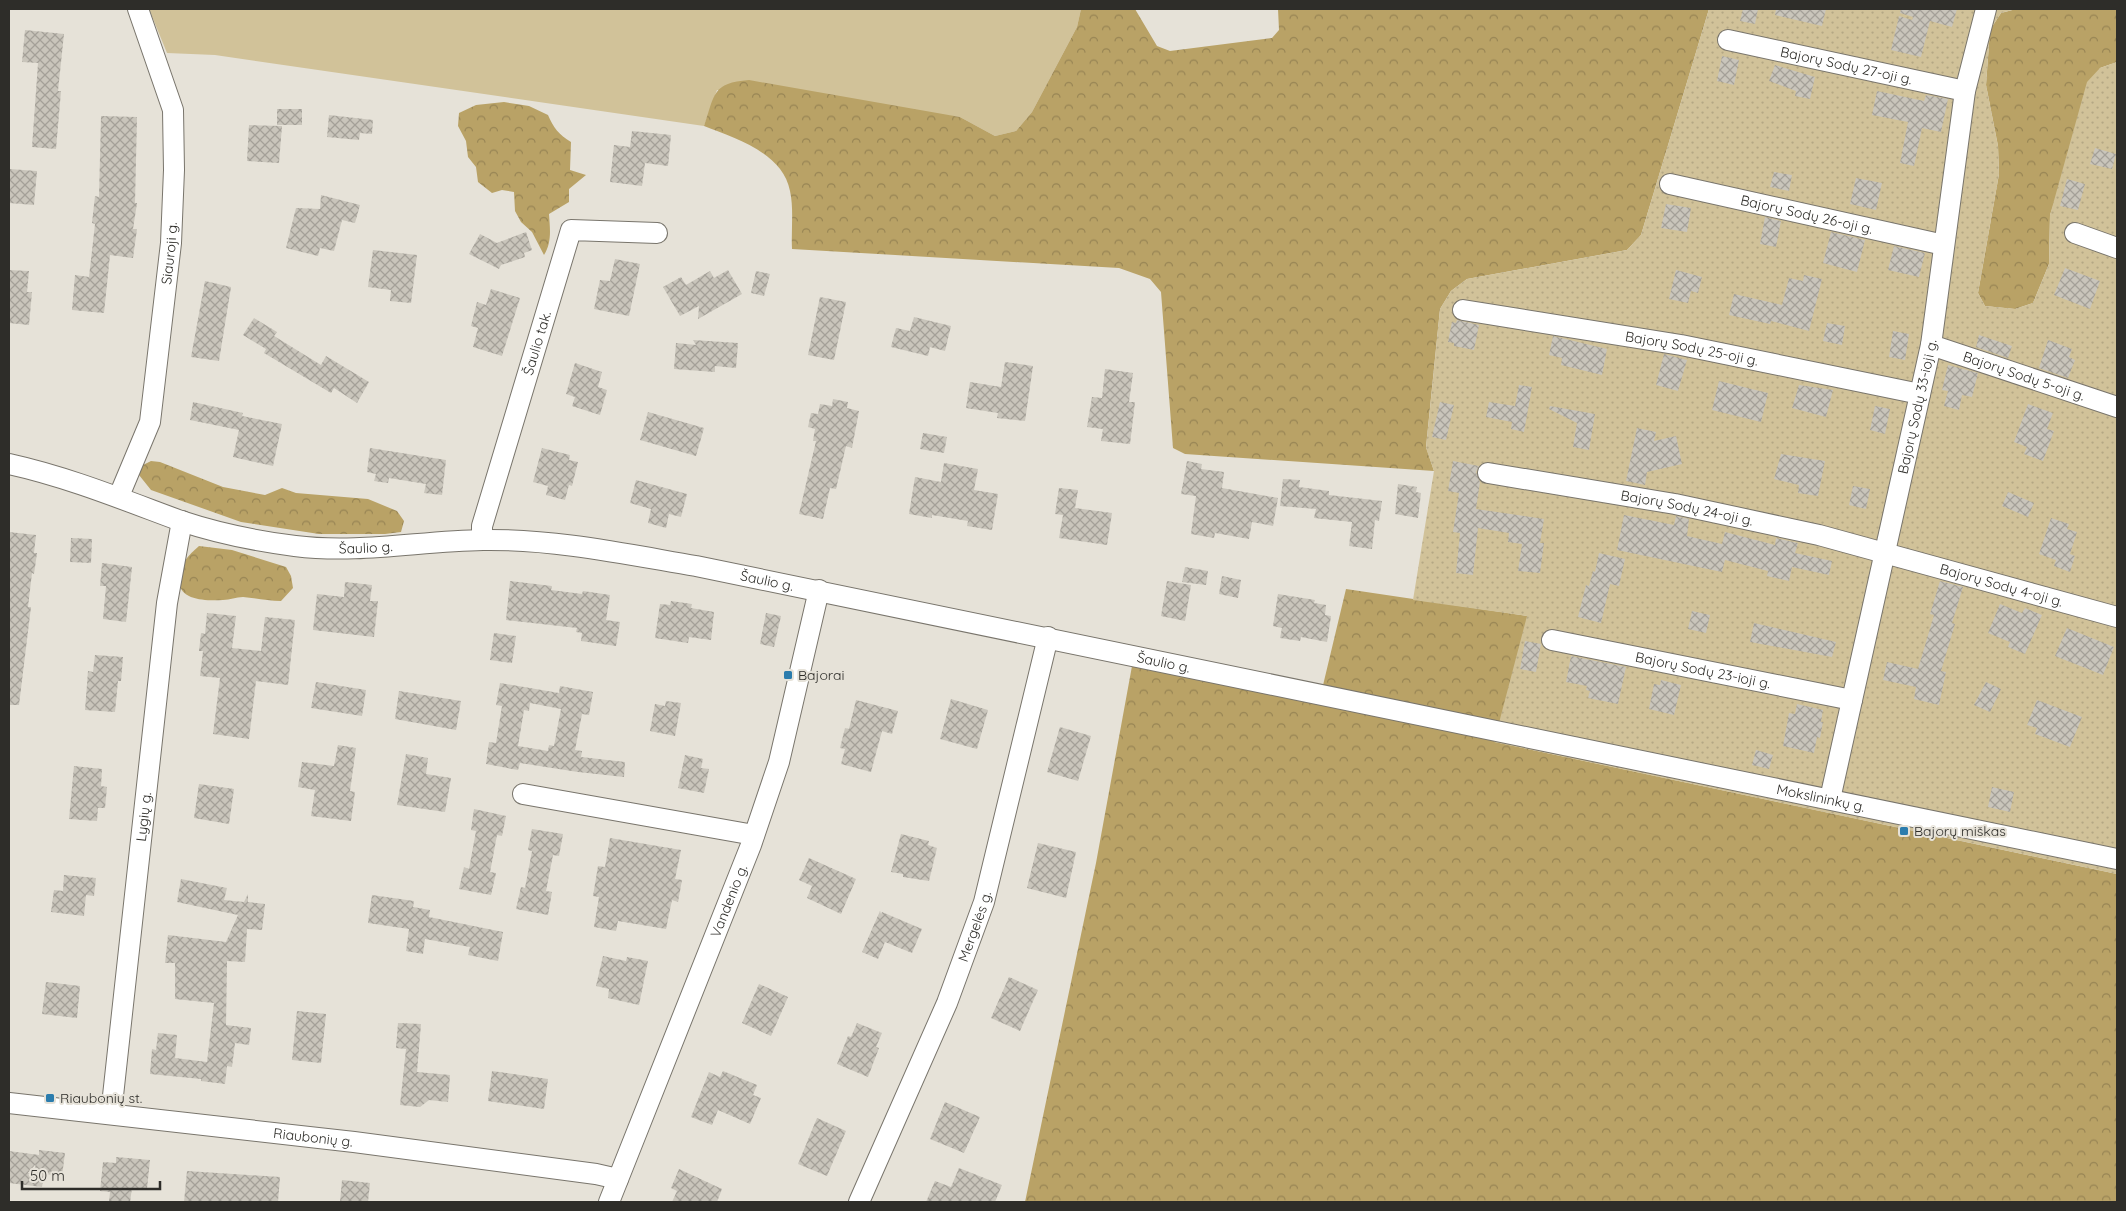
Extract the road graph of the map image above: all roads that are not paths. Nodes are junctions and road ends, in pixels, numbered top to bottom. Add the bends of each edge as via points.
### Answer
1 (138, 9) edge
2 (1986, 9) edge
3 (1728, 40) dead end
4 (1965, 91) junction
5 (1670, 184) dead end
6 (656, 233) dead end
7 (2075, 233) dead end
8 (1944, 245) junction
9 (2117, 248) edge
10 (1463, 310) dead end
11 (1931, 345) junction
12 (1920, 394) junction
13 (2117, 407) edge
14 (9, 464) edge
15 (1488, 474) dead end
16 (119, 496) junction
17 (182, 521) junction
18 (482, 540) junction
19 (1885, 553) junction
20 (819, 590) junction
21 (2117, 617) edge
22 (1048, 638) junction
23 (1552, 640) dead end
24 (1852, 700) junction
25 (1524, 738) joint
26 (523, 794) dead end
27 (1830, 799) junction
28 (754, 835) junction
29 (2117, 859) edge
30 (9, 1103) edge
31 (111, 1114) junction
32 (618, 1179) junction
33 (609, 1202) edge
34 (859, 1202) edge

1 - 16 street, Siauroji g. via 173,110 174,170 171,243 150,422
2 - 4 street, Bajorų Sodų 33-ioji g.
3 - 4 street, Bajorų Sodų 27-oji g.
4 - 8 street, Bajorų Sodų 33-ioji g.
5 - 8 street, Bajorų Sodų 26-oji g.
6 - 18 street, Šaulio tak. via 571,230 482,526
7 - 9 street
8 - 11 street, Bajorų Sodų 33-ioji g.
10 - 12 street, Bajorų Sodų 25-oji g. via 1681,345
11 - 12 street, Bajorų Sodų 33-ioji g.
11 - 13 street, Bajorų Sodų 5-oji g.
12 - 19 street, Bajorų Sodų 33-ioji g.
14 - 16 street, Šaulio g.
15 - 19 street, Bajorų Sodų 24-oji g. via 1675,504
16 - 17 street, Šaulio g.
17 - 18 street, Šaulio g. via 240,537 339,550
17 - 31 street, Lygių g. via 167,603
18 - 20 street, Šaulio g. via 537,541 611,551
19 - 21 street, Bajorų Sodų 4-oji g.
19 - 24 street, Bajorų Sodų 33-ioji g.
20 - 22 street, Šaulio g.
20 - 28 street, Vandenio g. via 779,762
22 - 25 street, Šaulio g.
22 - 34 street, Mergelės g. via 984,902 947,1003
23 - 24 street, Bajorų Sodų 23-ioji g.
24 - 27 street, Bajorų Sodų 33-ioji g.
25 - 27 street, Mokslininkų g.
26 - 28 street
27 - 29 street, Mokslininkų g.
28 - 32 street, Vandenio g.
30 - 31 street, Riaubonių g.
31 - 32 street, Riaubonių g. via 492,1160
32 - 33 street, Vandenio g.

